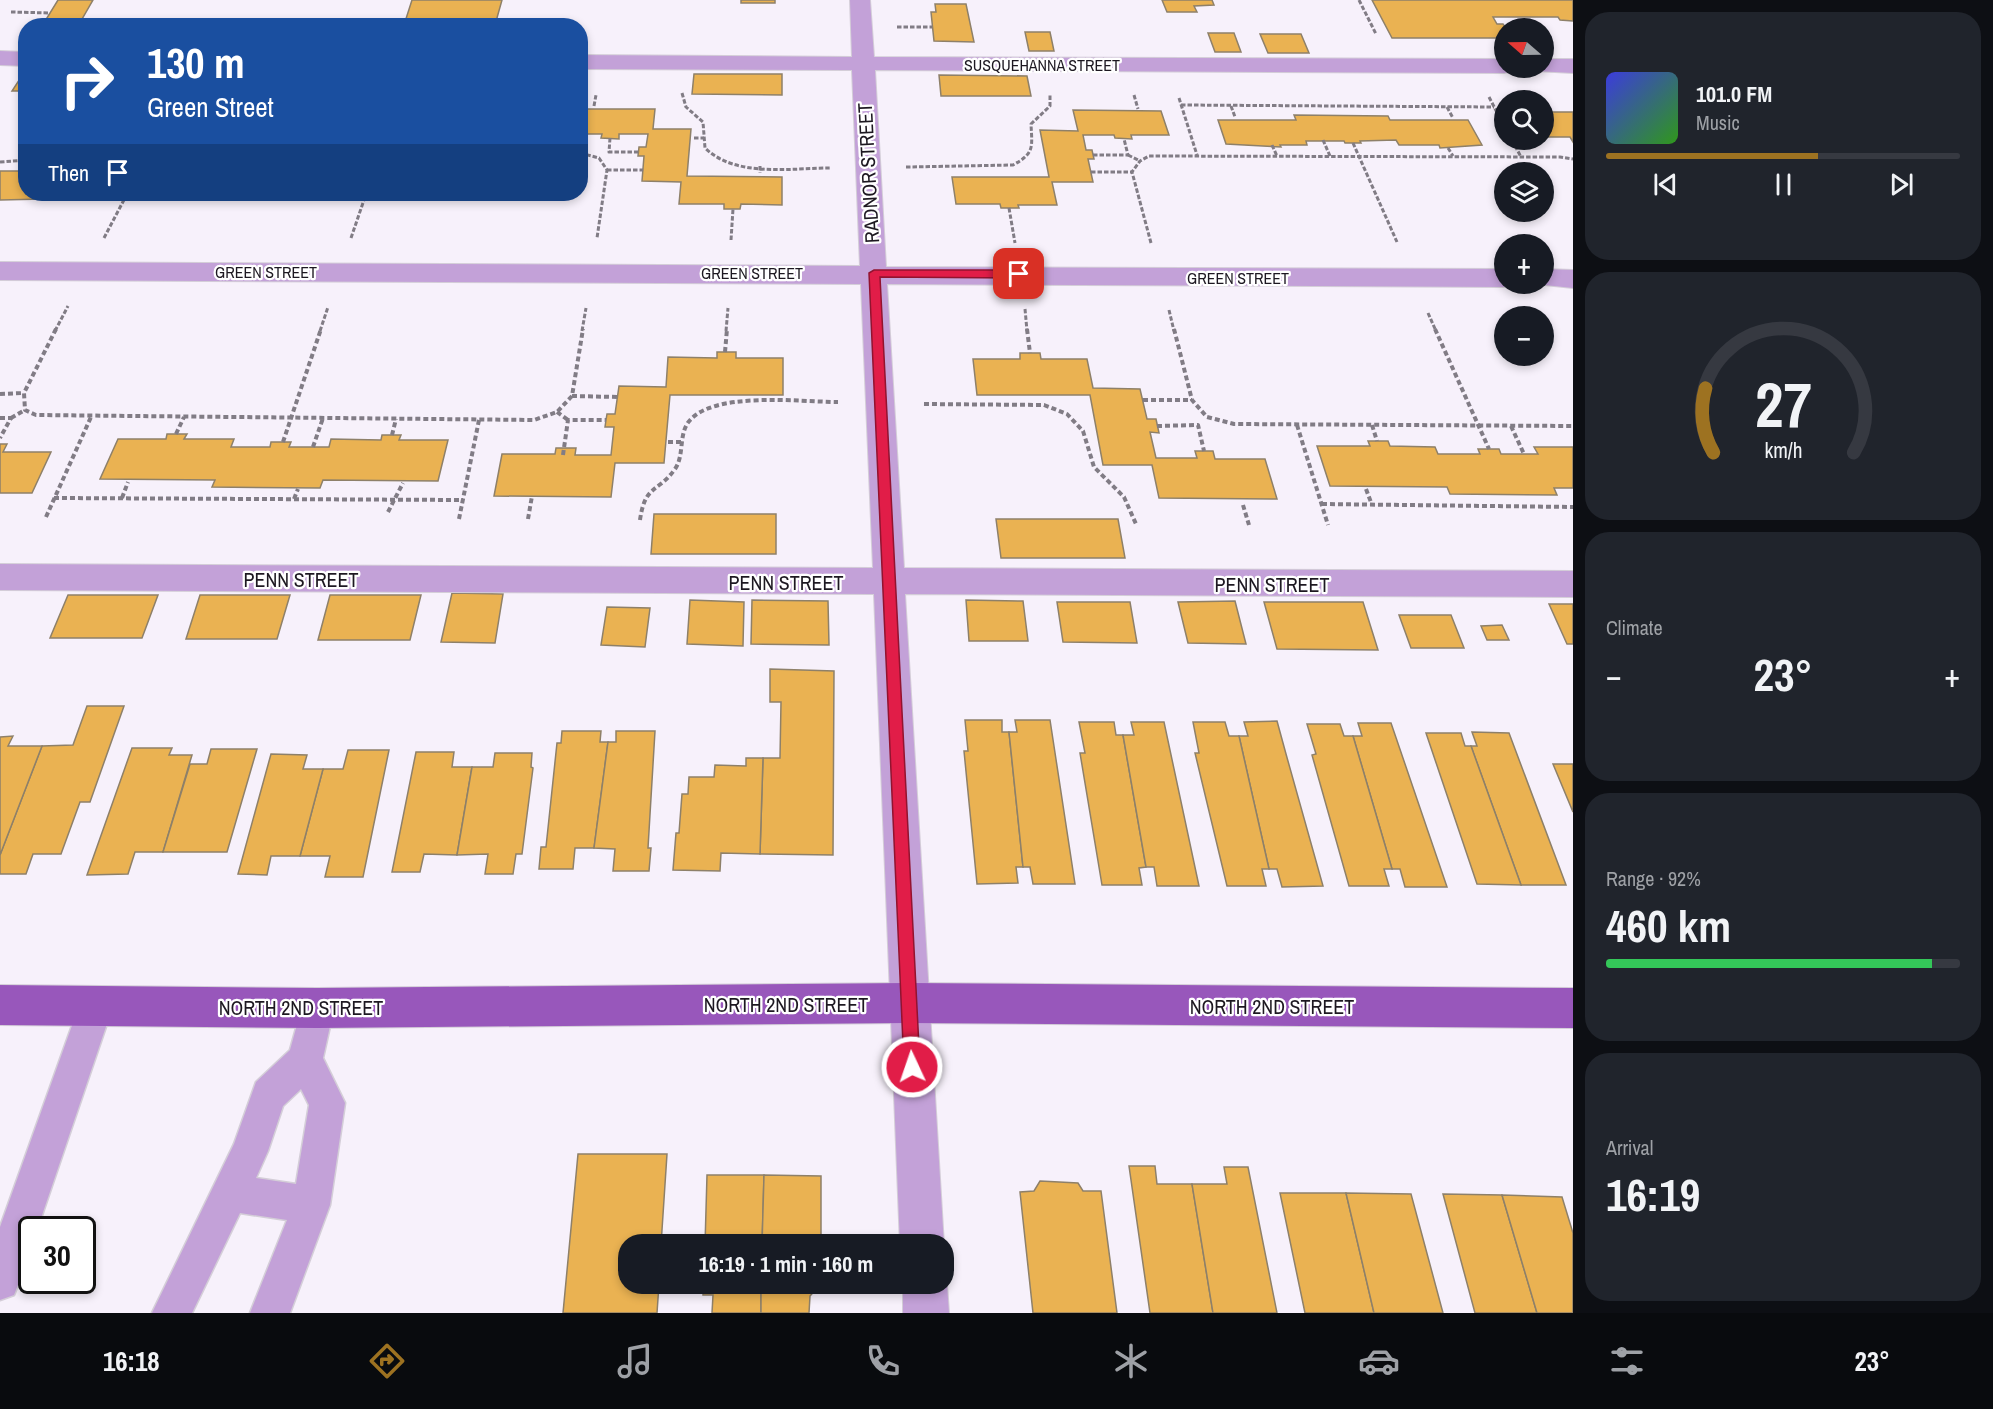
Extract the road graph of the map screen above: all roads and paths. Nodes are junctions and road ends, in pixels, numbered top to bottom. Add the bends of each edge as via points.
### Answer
1 (860, 0) edge
2 (1359, 0) edge
3 (11, 12) dead end
4 (50, 13) dead end
5 (892, 27) dead end
6 (932, 27) dead end
7 (1380, 41) dead end
8 (0, 58) edge
9 (18, 59) edge
10 (588, 62) edge
11 (862, 64) junction
12 (1494, 66) edge
13 (1554, 66) edge
14 (1573, 66) edge
15 (596, 92) dead end
16 (682, 92) dead end
17 (1050, 94) dead end
18 (1134, 94) dead end
19 (1178, 94) dead end
20 (1488, 96) dead end
21 (1181, 105) junction
22 (594, 106) dead end
23 (1231, 106) junction
24 (1362, 106) junction
25 (1447, 107) junction
26 (1494, 107) joint
27 (1138, 109) dead end
28 (1366, 114) dead end
29 (1235, 117) dead end
30 (1453, 118) dead end
31 (610, 138) dead end
32 (694, 138) dead end
33 (704, 138) junction
34 (1124, 139) dead end
35 (1323, 140) dead end
36 (1353, 143) dead end
37 (1272, 145) dead end
38 (1448, 148) dead end
39 (1517, 150) edge
40 (638, 152) dead end
41 (1197, 154) junction
42 (588, 155) edge
43 (1093, 155) dead end
44 (1128, 155) junction
45 (1277, 156) junction
46 (1330, 156) junction
47 (1359, 156) junction
48 (1453, 156) junction
49 (1521, 157) junction
50 (1573, 159) edge
51 (18, 161) edge
52 (1140, 161) junction
53 (0, 162) edge
54 (760, 166) junction
55 (903, 167) dead end
56 (980, 167) junction
57 (832, 168) dead end
58 (607, 170) junction
59 (643, 170) dead end
60 (1091, 172) dead end
61 (1132, 172) junction
62 (760, 173) dead end
63 (981, 175) dead end
64 (124, 201) edge
65 (364, 201) edge
66 (1008, 208) dead end
67 (733, 209) dead end
68 (596, 240) dead end
69 (101, 244) dead end
70 (1398, 244) dead end
71 (349, 245) dead end
72 (731, 247) dead end
73 (1016, 249) dead end
74 (1153, 249) dead end
75 (0, 271) edge
76 (874, 273) junction
77 (1494, 278) edge
78 (1554, 278) edge
79 (1573, 279) edge
80 (71, 301) dead end
81 (330, 302) dead end
82 (587, 302) dead end
83 (728, 303) dead end
84 (1025, 306) dead end
85 (1168, 307) dead end
86 (1426, 307) dead end
87 (725, 352) dead end
88 (1030, 353) dead end
89 (24, 393) junction
90 (0, 394) edge
91 (572, 396) junction
92 (618, 397) dead end
93 (1018, 398) dead end
94 (1143, 400) dead end
95 (1192, 400) junction
96 (838, 402) dead end
97 (924, 404) dead end
98 (1019, 404) junction
99 (25, 410) junction
100 (557, 412) junction
101 (91, 417) junction
102 (184, 417) junction
103 (0, 418) edge
104 (11, 418) junction
105 (290, 418) junction
106 (323, 418) junction
107 (396, 419) junction
108 (479, 420) junction
109 (568, 420) junction
110 (606, 420) dead end
111 (1296, 425) junction
112 (1372, 425) junction
113 (1478, 425) junction
114 (1157, 426) dead end
115 (1511, 426) junction
116 (1573, 426) edge
117 (176, 434) dead end
118 (392, 435) dead end
119 (0, 438) edge
120 (1377, 441) dead end
121 (282, 442) dead end
122 (668, 442) dead end
123 (681, 442) junction
124 (313, 447) dead end
125 (1489, 449) dead end
126 (1204, 451) dead end
127 (1524, 454) dead end
128 (564, 455) dead end
129 (128, 482) dead end
130 (403, 483) dead end
131 (298, 489) dead end
132 (1366, 489) dead end
133 (532, 496) dead end
134 (54, 498) junction
135 (122, 498) junction
136 (294, 499) junction
137 (1543, 499) dead end
138 (395, 500) junction
139 (463, 500) junction
140 (1322, 504) junction
141 (1243, 505) dead end
142 (1372, 505) junction
143 (1546, 506) junction
144 (1573, 507) edge
145 (388, 512) dead end
146 (46, 517) dead end
147 (459, 519) dead end
148 (528, 519) dead end
149 (640, 520) dead end
150 (1136, 524) dead end
151 (1249, 525) dead end
152 (1328, 525) dead end
153 (0, 577) edge
154 (888, 583) junction
155 (1573, 584) edge
156 (908, 1003) junction
157 (0, 1005) edge
158 (96, 1006) junction
159 (317, 1008) junction
160 (1573, 1008) edge
161 (305, 1060) junction
162 (230, 1193) junction
163 (311, 1205) junction
164 (921, 1234) edge
165 (0, 1281) edge
166 (925, 1294) edge
167 (172, 1313) edge
168 (270, 1313) edge
169 (926, 1313) edge

1 - 11 street, RADNOR STREET
2 - 7 path
3 - 4 path
5 - 6 path
8 - 9 street
10 - 11 street, SUSQUEHANNA STREET
11 - 12 street, SUSQUEHANNA STREET
11 - 76 street, RADNOR STREET
13 - 14 street
15 - 22 path
16 - 33 path via 684,108 703,122
17 - 56 path via 1050,106 1031,124 1029,155 1013,165
18 - 27 path
19 - 21 path
20 - 26 path
21 - 23 path
21 - 41 path
23 - 24 path
23 - 29 path
24 - 25 path
24 - 28 path
25 - 26 path
25 - 30 path
31 - 40 path via 609,152
32 - 33 path
33 - 54 path via 708,153 719,160
34 - 44 path
35 - 46 path
36 - 47 path
37 - 45 path
38 - 48 path
39 - 49 path
41 - 45 path
41 - 52 path via 1157,154
42 - 58 path via 599,158
43 - 44 path
44 - 52 path
45 - 46 path
46 - 47 path
47 - 48 path
47 - 70 path
48 - 49 path
49 - 50 path
51 - 53 path
52 - 61 path
54 - 57 path
54 - 62 path
55 - 56 path
56 - 63 path
58 - 59 path
58 - 68 path
60 - 61 path
61 - 74 path
64 - 69 path
65 - 71 path
66 - 73 path
67 - 72 path
75 - 76 street, GREEN STREET
76 - 77 street, GREEN STREET
76 - 154 street, RADNOR STREET
78 - 79 street
80 - 89 path
81 - 105 path
82 - 91 path
83 - 87 path
84 - 88 path
85 - 95 path
86 - 113 path
89 - 90 path
89 - 99 path
91 - 92 path
91 - 100 path
93 - 98 path
94 - 95 path
95 - 111 path via 1207,417 1234,424
96 - 123 path via 721,402 689,420
97 - 98 path
98 - 150 path via 1054,407 1078,422 1087,435 1096,469 1128,500
99 - 101 path via 36,415
99 - 104 path
100 - 108 path via 534,420
100 - 109 path
101 - 102 path
101 - 134 path
102 - 105 path
102 - 117 path
103 - 104 path
104 - 119 path
105 - 106 path
105 - 121 path
106 - 107 path
106 - 124 path
107 - 108 path
107 - 118 path
108 - 139 path
109 - 110 path
109 - 128 path
111 - 112 path
111 - 140 path
112 - 113 path
112 - 120 path
113 - 115 path
113 - 125 path
114 - 126 path via 1198,425
115 - 116 path
115 - 127 path
122 - 123 path
123 - 149 path via 676,467 648,491
129 - 135 path
130 - 138 path
131 - 136 path
132 - 142 path
133 - 148 path
134 - 135 path
134 - 146 path
135 - 136 path
136 - 138 path
137 - 143 path
138 - 139 path
138 - 145 path
139 - 147 path
140 - 142 path
140 - 152 path
141 - 151 path
142 - 143 path
143 - 144 path
153 - 154 street, PENN STREET
154 - 155 street, PENN STREET
154 - 156 street, RADNOR STREET
156 - 159 main road, NORTH 2ND STREET
156 - 160 main road, NORTH 2ND STREET
156 - 164 street, RADNOR STREET
157 - 158 main road, NORTH 2ND STREET
158 - 159 main road, NORTH 2ND STREET
158 - 165 lane
159 - 161 lane
161 - 162 lane via 269,1095 250,1151
161 - 163 lane via 327,1103
162 - 163 lane
162 - 167 lane
163 - 168 lane
166 - 169 street

